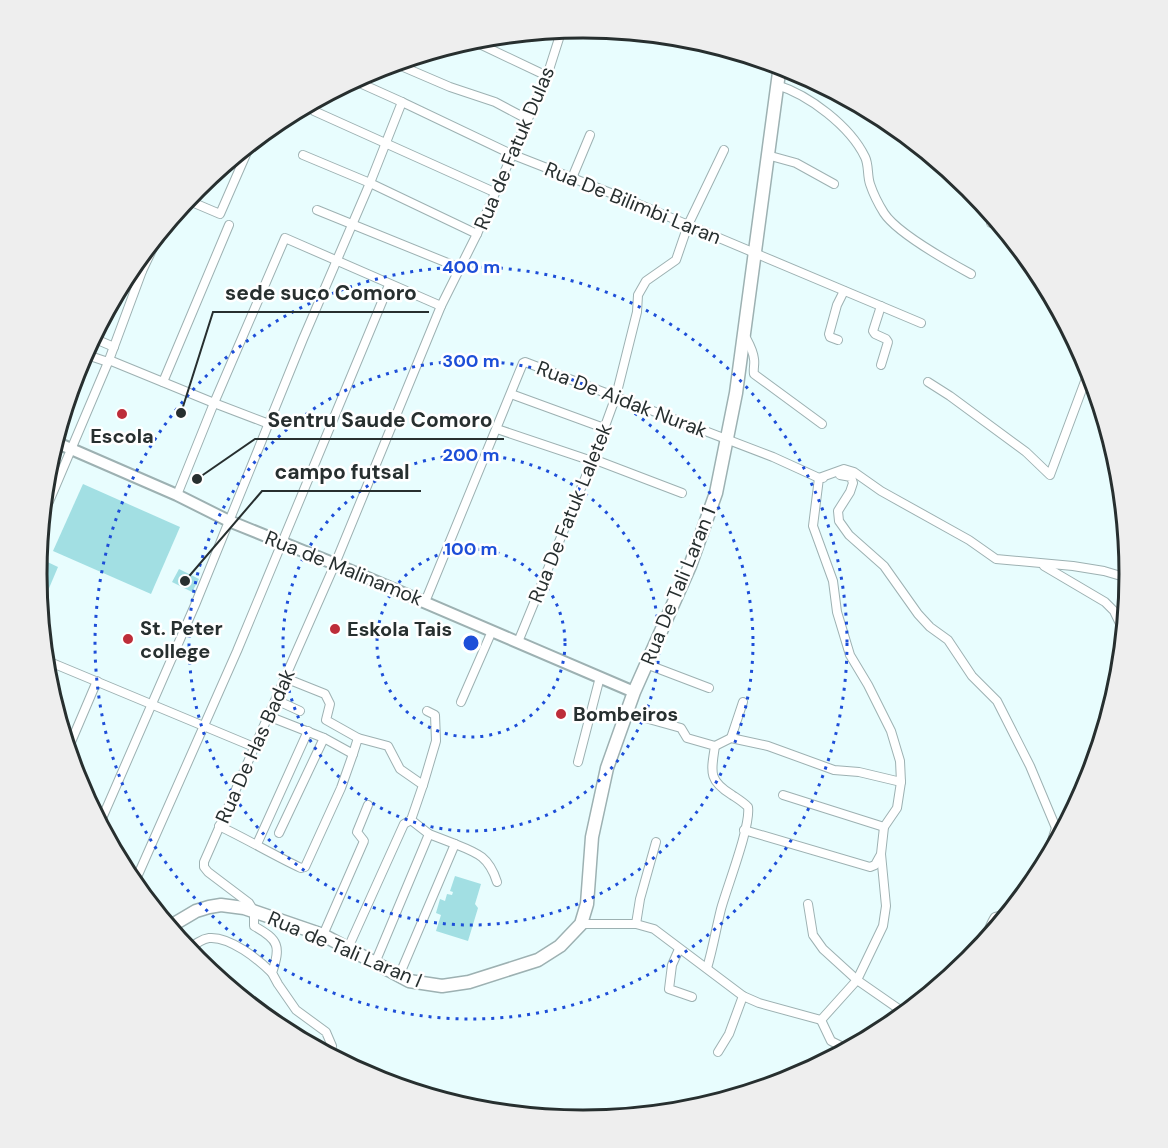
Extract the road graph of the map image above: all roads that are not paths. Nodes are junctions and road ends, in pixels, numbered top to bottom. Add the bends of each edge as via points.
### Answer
1 (559, 39) edge
2 (486, 47) edge
3 (406, 68) edge
4 (779, 74) edge
5 (547, 76) junction
6 (364, 85) edge
7 (777, 85) junction
8 (402, 102) junction
9 (314, 111) dead end
10 (527, 118) junction
11 (591, 135) dead end
12 (387, 143) junction
13 (724, 150) dead end
14 (511, 154) junction
15 (303, 155) dead end
16 (767, 155) junction
17 (243, 160) edge
18 (572, 178) junction
19 (370, 183) junction
20 (834, 184) dead end
21 (494, 192) junction
22 (196, 204) edge
23 (317, 210) dead end
24 (353, 224) junction
25 (229, 225) dead end
26 (688, 225) junction
27 (477, 234) junction
28 (753, 253) junction
29 (337, 262) junction
30 (460, 268) junction
31 (142, 271) edge
32 (971, 274) dead end
33 (389, 285) junction
34 (844, 291) junction
35 (441, 306) junction
36 (881, 306) junction
37 (921, 323) dead end
38 (743, 332) junction
39 (838, 340) dead end
40 (101, 341) edge
41 (114, 347) junction
42 (94, 357) edge
43 (108, 361) junction
44 (881, 365) dead end
45 (163, 382) junction
46 (928, 382) dead end
47 (1085, 382) edge
48 (511, 394) junction
49 (616, 396) junction
50 (214, 403) junction
51 (269, 424) junction
52 (822, 424) dead end
53 (604, 428) junction
54 (496, 429) junction
55 (727, 439) junction
56 (64, 446) edge
57 (72, 449) junction
58 (593, 460) junction
59 (819, 478) junction
60 (55, 489) edge
61 (682, 493) dead end
62 (177, 495) junction
63 (229, 521) junction
64 (281, 543) junction
65 (335, 564) junction
66 (1040, 564) junction
67 (1120, 576) edge
68 (425, 602) junction
69 (1118, 620) edge
70 (492, 630) junction
71 (518, 642) junction
72 (55, 664) edge
73 (646, 664) junction
74 (600, 677) junction
75 (285, 678) junction
76 (97, 681) junction
77 (710, 688) dead end
78 (634, 692) junction
79 (276, 700) junction
80 (461, 702) dead end
81 (743, 702) dead end
82 (151, 704) junction
83 (300, 711) dead end
84 (427, 711) dead end
85 (627, 713) junction
86 (268, 716) junction
87 (203, 725) junction
88 (308, 731) junction
89 (73, 737) edge
90 (324, 738) junction
91 (358, 738) junction
92 (732, 738) junction
93 (715, 746) junction
94 (254, 747) junction
95 (352, 754) junction
96 (578, 762) dead end
97 (901, 782) junction
98 (423, 785) junction
99 (783, 795) dead end
100 (368, 805) dead end
101 (104, 813) edge
102 (411, 820) junction
103 (219, 826) junction
104 (884, 827) junction
105 (1056, 829) edge
106 (744, 830) junction
107 (279, 833) dead end
108 (429, 834) junction
109 (657, 842) dead end
110 (257, 844) junction
111 (455, 844) junction
112 (881, 855) junction
113 (139, 873) edge
114 (497, 882) dead end
115 (808, 904) dead end
116 (254, 911) junction
117 (997, 916) edge
118 (176, 922) edge
119 (581, 924) junction
120 (636, 924) junction
121 (987, 928) edge
122 (323, 935) junction
123 (196, 943) edge
124 (348, 948) junction
125 (678, 949) junction
126 (375, 963) junction
127 (707, 968) junction
128 (272, 973) junction
129 (399, 976) junction
130 (857, 980) junction
131 (743, 996) junction
132 (692, 997) dead end
133 (898, 1009) edge
134 (821, 1020) junction
135 (840, 1045) edge
136 (332, 1046) dead end
137 (718, 1052) dead end

1 - 5 street, Rua de Fatuk Dulas
2 - 5 street
3 - 10 street
4 - 7 main road, Rua De Tali Laran 1
5 - 10 street, Rua de Fatuk Dulas
6 - 8 street, Rua De Bilimbi Laran
7 - 16 main road, Rua De Tali Laran 1
7 - 32 street via 815,103 845,130 865,157 869,182 885,215 930,251
8 - 12 street
8 - 14 street, Rua De Bilimbi Laran
9 - 12 street
10 - 14 street, Rua de Fatuk Dulas
11 - 18 street
12 - 19 street
12 - 21 street
13 - 26 street, Rua De Fatuk Laletek
14 - 18 street, Rua De Bilimbi Laran
14 - 21 street, Rua de Fatuk Dulas
15 - 19 street
16 - 20 street via 796,163
16 - 28 main road, Rua De Tali Laran 1
17 - 22 street via 220,214
18 - 26 street, Rua De Bilimbi Laran
19 - 24 street
19 - 27 street
21 - 27 street, Rua de Fatuk Dulas
23 - 24 street
24 - 29 street
24 - 30 street
25 - 45 street
26 - 28 street, Rua De Bilimbi Laran
26 - 49 street, Rua De Fatuk Laletek via 676,260 646,281 638,295
27 - 30 street, Rua de Fatuk Dulas
28 - 34 street, Rua De Bilimbi Laran
28 - 38 main road, Rua De Tali Laran 1
29 - 33 street
29 - 50 street via 285,238
29 - 51 street
30 - 35 street, Rua de Fatuk Dulas
31 - 41 street
33 - 35 street
33 - 64 street
34 - 36 street, Rua De Bilimbi Laran
34 - 39 street via 829,334
35 - 65 street, Rua de Fatuk Dulas
36 - 37 street, Rua De Bilimbi Laran
36 - 44 street via 873,331 888,342
38 - 52 street via 752,349 754,374
38 - 55 main road, Rua De Tali Laran 1
40 - 41 street
41 - 43 street
42 - 43 street
43 - 45 street
43 - 57 street
45 - 50 street
46 - 47 street via 1026,452 1050,475
48 - 49 street, Rua De Aidak Nurak via 525,362
48 - 53 street
48 - 54 street, Rua De Aidak Nurak
49 - 53 street, Rua De Fatuk Laletek
49 - 55 street, Rua De Aidak Nurak
50 - 51 street
50 - 62 street
51 - 63 street
53 - 58 street, Rua De Fatuk Laletek
54 - 58 street
54 - 68 street, Rua De Aidak Nurak
55 - 59 street, Rua De Aidak Nurak
55 - 73 main road, Rua De Tali Laran 1 via 716,493 690,566
56 - 57 street, Rua de Malinamok
57 - 60 street
57 - 62 street, Rua de Malinamok
58 - 61 street
58 - 71 street, Rua De Fatuk Laletek
59 - 66 street via 843,469 854,472 996,559
59 - 97 street via 813,525 833,581 837,612 850,655 891,731 900,761
59 - 105 street via 851,477 850,492 838,511 839,521 849,536 884,566 918,614 948,640 972,676 997,701
62 - 63 street, Rua de Malinamok
63 - 64 street, Rua de Malinamok
63 - 82 street
64 - 65 street, Rua de Malinamok
64 - 87 street
65 - 68 street, Rua de Malinamok
65 - 75 street, Rua De Has Badak
66 - 67 street
66 - 69 street via 1105,602
68 - 70 street, Rua de Malinamok
70 - 71 street, Rua de Malinamok
70 - 80 street
71 - 74 street, Rua de Malinamok
72 - 76 street
73 - 77 street
73 - 78 main road, Rua De Tali Laran 1
74 - 78 street, Rua de Malinamok
74 - 96 street
75 - 79 street, Rua De Has Badak
75 - 91 street via 325,694 330,704 326,720
76 - 82 street
76 - 89 street
78 - 85 main road, Rua De Tali Laran 1
79 - 83 street
79 - 86 street, Rua De Has Badak
81 - 92 street
82 - 87 street
82 - 101 street
84 - 98 street via 435,715 436,741
85 - 93 street via 681,728 687,738
85 - 119 main road, Rua De Tali Laran 1 via 607,768 594,825
86 - 88 street
86 - 94 street, Rua De Has Badak
87 - 94 street
87 - 113 street
88 - 90 street
88 - 110 street
90 - 95 street
90 - 107 street
91 - 95 street
91 - 98 street via 388,746 400,769
92 - 93 street
92 - 97 street via 768,746 834,770
93 - 106 street via 713,777 748,807
94 - 103 street, Rua De Has Badak
95 - 110 street via 305,867
97 - 104 street via 897,808
98 - 102 street
99 - 104 street
100 - 122 street via 357,832 364,841
102 - 108 street
102 - 124 street via 404,824
103 - 110 street
103 - 116 street, Rua De Has Badak via 204,867
104 - 112 street
106 - 112 street via 870,867
106 - 127 street
108 - 111 street
108 - 126 street
109 - 120 street
111 - 114 street via 481,855
111 - 129 street
112 - 130 street via 886,906 883,926
115 - 130 street via 813,935
116 - 118 main road, Rua de Tali Laran I via 220,905 196,910
116 - 122 main road, Rua de Tali Laran I
116 - 128 street via 254,926 271,936 276,946 277,960
117 - 121 street
119 - 120 street
119 - 129 main road, Rua de Tali Laran I via 560,946 538,960 479,980 442,986
120 - 125 street via 654,929
122 - 124 main road, Rua de Tali Laran I
123 - 128 street via 219,939 249,954
124 - 126 main road, Rua de Tali Laran I
125 - 127 street
125 - 132 street via 669,989
126 - 129 main road, Rua de Tali Laran I
127 - 131 street
128 - 136 street via 296,1010 326,1032
130 - 133 street
130 - 134 street
131 - 134 street
131 - 137 street
134 - 135 street via 831,1041

